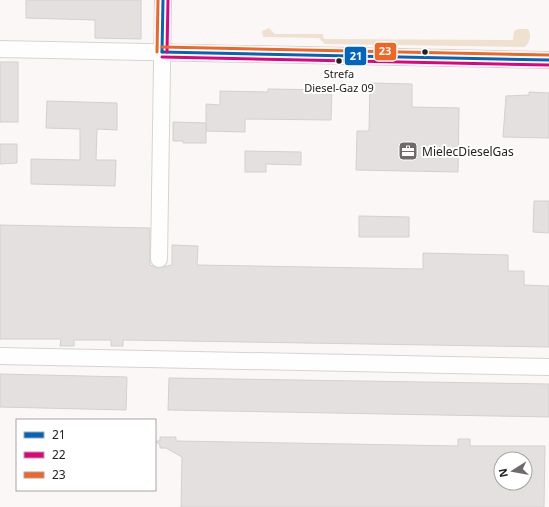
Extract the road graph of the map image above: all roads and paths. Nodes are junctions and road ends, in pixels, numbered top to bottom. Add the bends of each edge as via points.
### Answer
1 (163, 0) edge
2 (0, 49) edge
3 (162, 52) junction
4 (549, 60) edge
5 (159, 259) dead end
6 (0, 356) edge
7 (549, 367) edge

1 - 3 lane
2 - 3 lane
3 - 4 lane
3 - 5 lane
6 - 7 lane

